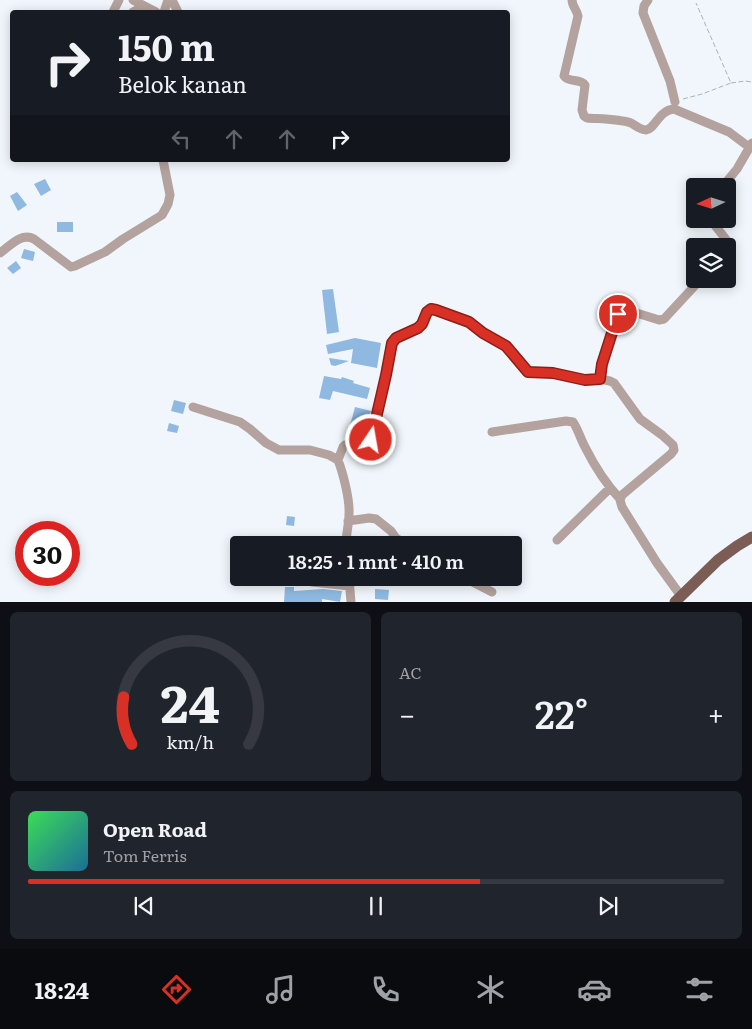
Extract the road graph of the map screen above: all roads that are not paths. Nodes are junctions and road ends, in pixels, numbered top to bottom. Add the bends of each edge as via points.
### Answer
1 (132, 0) edge
2 (572, 0) edge
3 (648, 0) edge
4 (144, 6) junction
5 (137, 10) edge
6 (152, 10) edge
7 (675, 102) road end
8 (751, 145) edge
9 (163, 162) edge
10 (730, 178) edge
11 (717, 228) edge
12 (725, 238) edge
13 (0, 253) edge
14 (693, 288) edge
15 (600, 379) junction
16 (193, 408) dead end
17 (492, 432) dead end
18 (338, 460) junction
19 (610, 488) junction
20 (620, 499) junction
21 (348, 521) junction
22 (346, 536) edge
23 (395, 536) edge
24 (752, 537) edge
25 (557, 540) dead end
26 (350, 586) edge
27 (480, 586) edge
28 (492, 592) dead end
29 (678, 599) edge
30 (351, 602) edge

1 - 4 street
2 - 8 street via 578,16 564,76 584,83 582,110 585,117 623,121 646,130 662,113 674,109
3 - 7 street via 643,13
4 - 5 street
4 - 6 street
8 - 10 street
9 - 13 street via 170,195 164,212 105,252 71,266 27,237 20,238
11 - 12 street
14 - 15 street via 664,320 627,310 619,312
15 - 18 street via 530,373 506,346 474,325 431,309 418,328 392,343 370,442 346,445
15 - 20 street via 614,383 640,419 671,442 674,448
16 - 18 street via 240,422 276,449 310,450
17 - 19 street via 573,422
18 - 21 street via 347,496
19 - 20 street
19 - 25 street
20 - 29 street
21 - 22 street
21 - 23 street via 376,519
24 - 29 main road via 718,560
26 - 30 street
27 - 28 street

